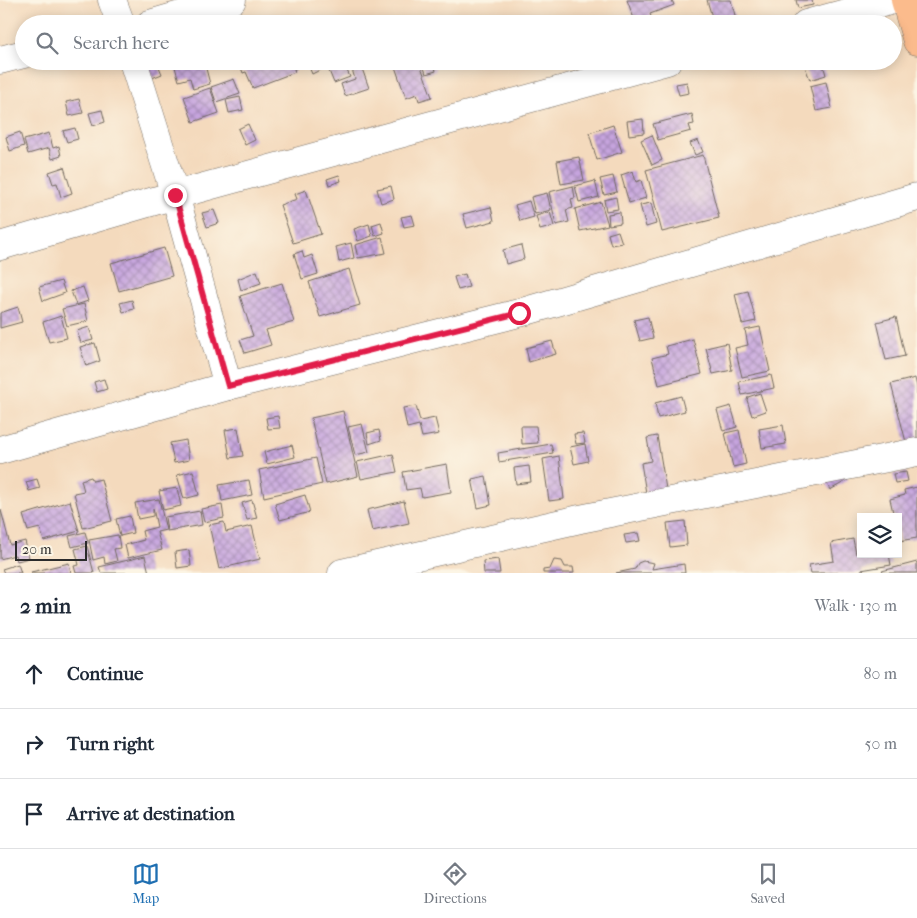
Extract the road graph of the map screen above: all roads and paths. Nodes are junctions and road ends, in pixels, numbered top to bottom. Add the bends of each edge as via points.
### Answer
1 (112, 0) edge
2 (232, 0) edge
3 (893, 0) edge
4 (905, 0) edge
5 (117, 15) edge
6 (181, 15) edge
7 (839, 15) edge
8 (917, 40) edge
9 (15, 56) edge
10 (0, 60) edge
11 (136, 70) edge
12 (635, 70) edge
13 (175, 195) junction
14 (917, 197) edge
15 (0, 246) edge
16 (228, 386) junction
17 (0, 450) edge
18 (917, 452) edge
19 (342, 573) edge

1 - 5 street
2 - 6 street
3 - 7 street
4 - 8 highway
9 - 10 street
11 - 13 street
12 - 13 street
13 - 15 street
13 - 16 street
14 - 16 street via 519,313
16 - 17 street
18 - 19 street via 580,518

